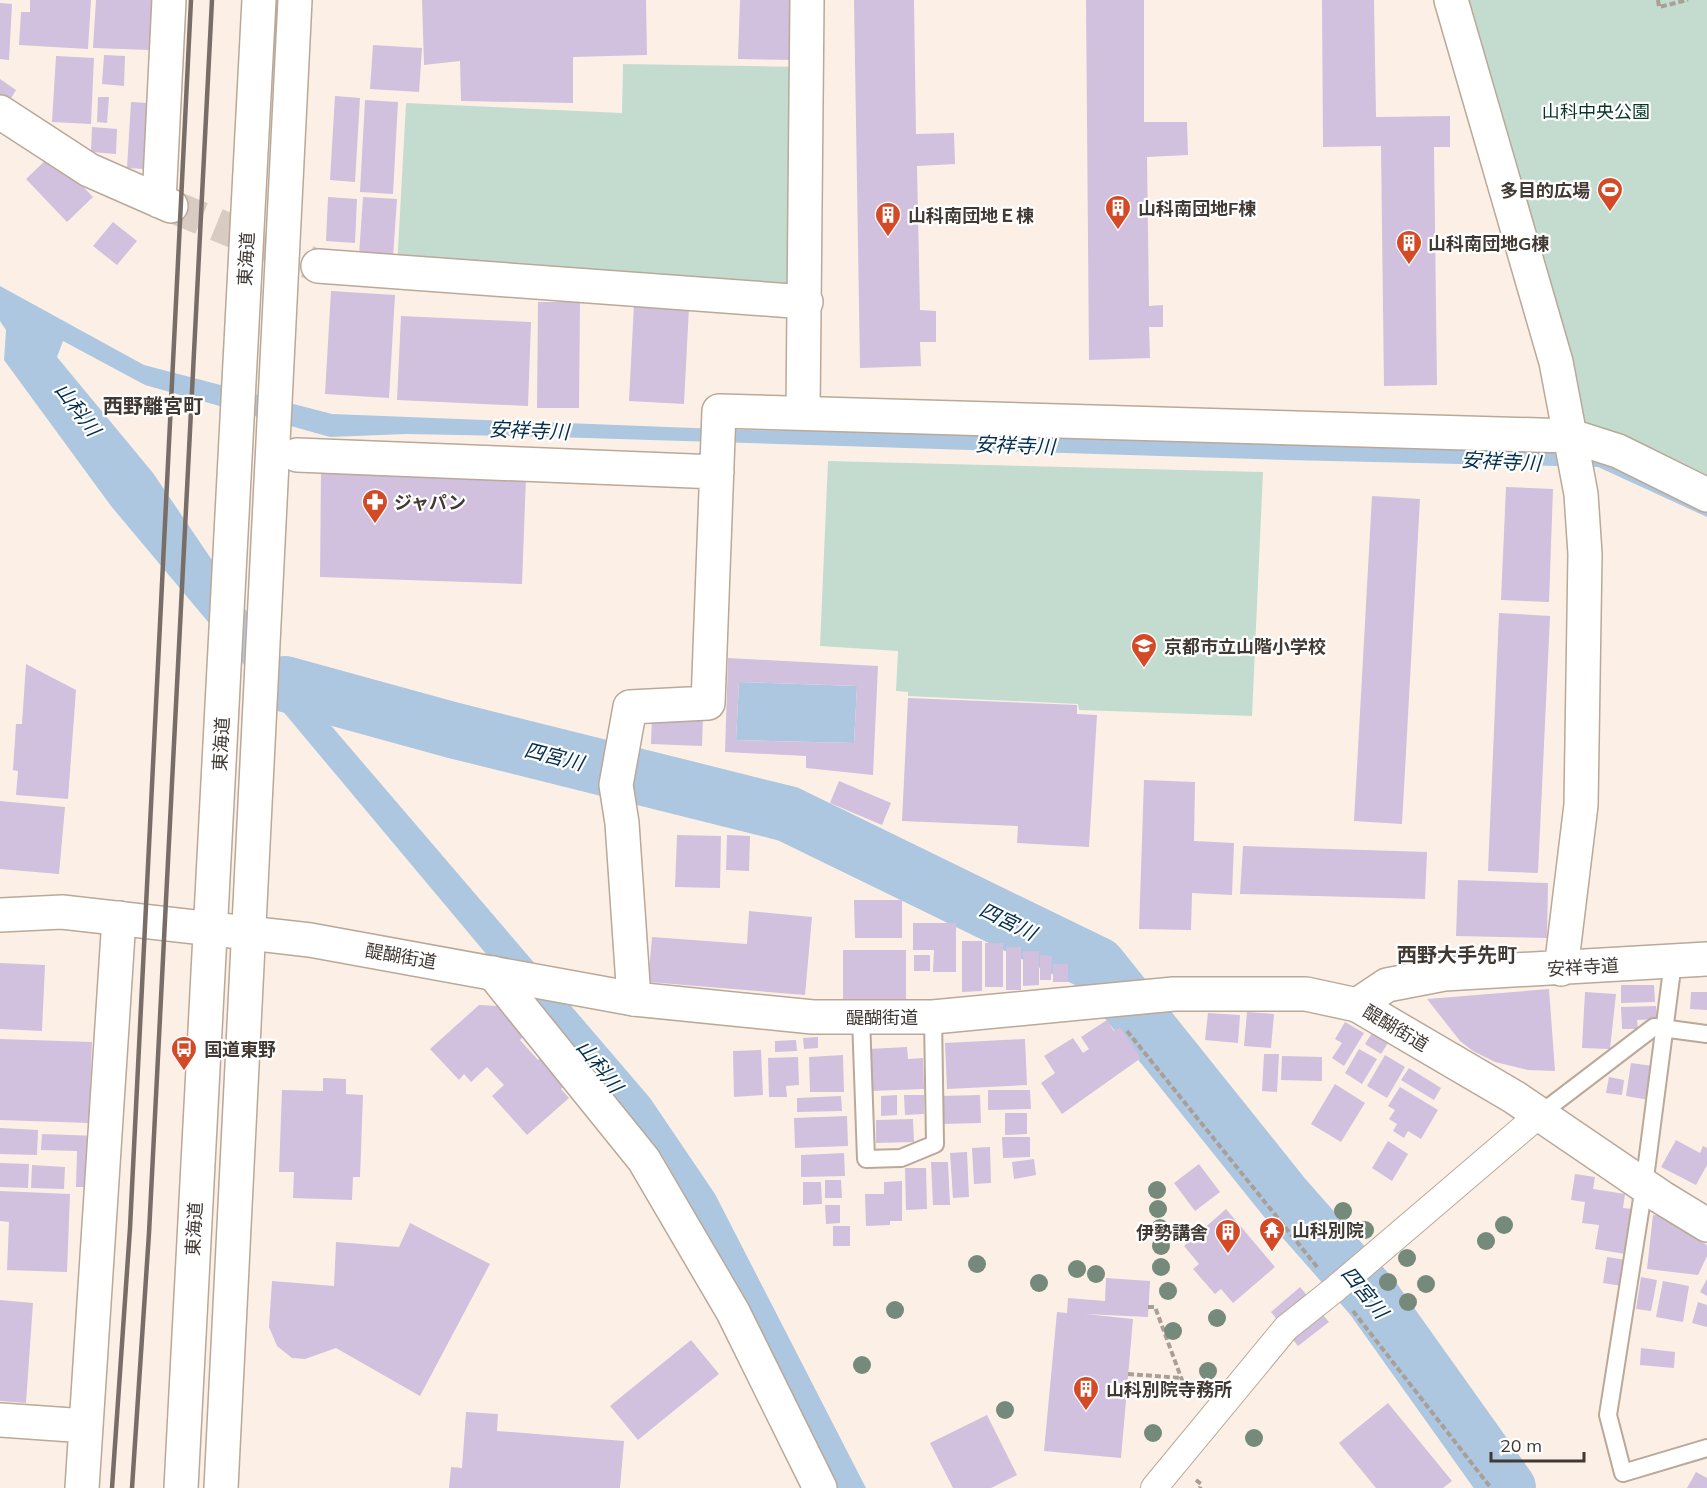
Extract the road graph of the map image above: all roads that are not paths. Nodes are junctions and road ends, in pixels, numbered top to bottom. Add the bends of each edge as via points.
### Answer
1 (169, 0) edge
2 (259, 0) edge
3 (295, 0) edge
4 (807, 0) edge
5 (1451, 0) edge
6 (0, 112) edge
7 (318, 266) tunnel mouth
8 (806, 302) junction
9 (803, 412) junction
10 (1571, 436) junction
11 (297, 456) dead end
12 (717, 470) junction
13 (1707, 495) edge
14 (0, 915) edge
15 (119, 918) junction
16 (211, 929) junction
17 (250, 933) junction
18 (1707, 959) edge
19 (1673, 962) junction
20 (1561, 969) junction
21 (504, 975) junction
22 (634, 999) junction
23 (1357, 1005) junction
24 (933, 1017) junction
25 (861, 1018) junction
26 (1664, 1026) junction
27 (1707, 1034) edge
28 (1540, 1114) junction
29 (1644, 1186) junction
30 (1707, 1225) edge
31 (0, 1420) edge
32 (86, 1426) junction
33 (1707, 1448) edge
34 (82, 1488) edge
35 (181, 1488) edge
36 (221, 1488) edge
37 (820, 1488) edge
38 (1154, 1488) edge

1 - 6 main road via 165,203 88,170
2 - 16 main road, 東海道
3 - 17 main road, 東海道
4 - 8 main road
5 - 10 main road via 1556,362
7 - 8 main road
8 - 9 main road
9 - 10 main road
9 - 12 main road via 719,411
10 - 13 main road via 1618,451
10 - 20 main road via 1581,494 1585,554 1581,805
11 - 12 main road
12 - 22 main road via 708,703 630,707 618,771
14 - 15 main road, 醍醐街道 via 62,912
15 - 16 main road, 醍醐街道
15 - 32 main road
16 - 17 main road, 醍醐街道
16 - 35 main road, 東海道
17 - 21 main road, 醍醐街道
17 - 36 main road, 東海道
18 - 19 main road, 安祥寺道
19 - 20 main road, 安祥寺道
19 - 26 lane
20 - 23 main road, 安祥寺道 via 1432,976 1387,985
21 - 22 main road, 醍醐街道
21 - 37 main road via 644,1160 733,1312
22 - 25 main road, 醍醐街道 via 813,1017
23 - 24 main road, 醍醐街道 via 1306,994 1174,994
23 - 28 main road, 醍醐街道
24 - 25 main road, 醍醐街道
24 - 25 lane via 935,1144 901,1158 867,1159
26 - 27 lane
26 - 28 lane via 1654,1027
26 - 29 lane
28 - 29 main road, 醍醐街道
28 - 38 street via 1286,1328
29 - 30 main road, 醍醐街道
29 - 33 lane via 1608,1415 1623,1473
31 - 32 main road
32 - 34 main road

